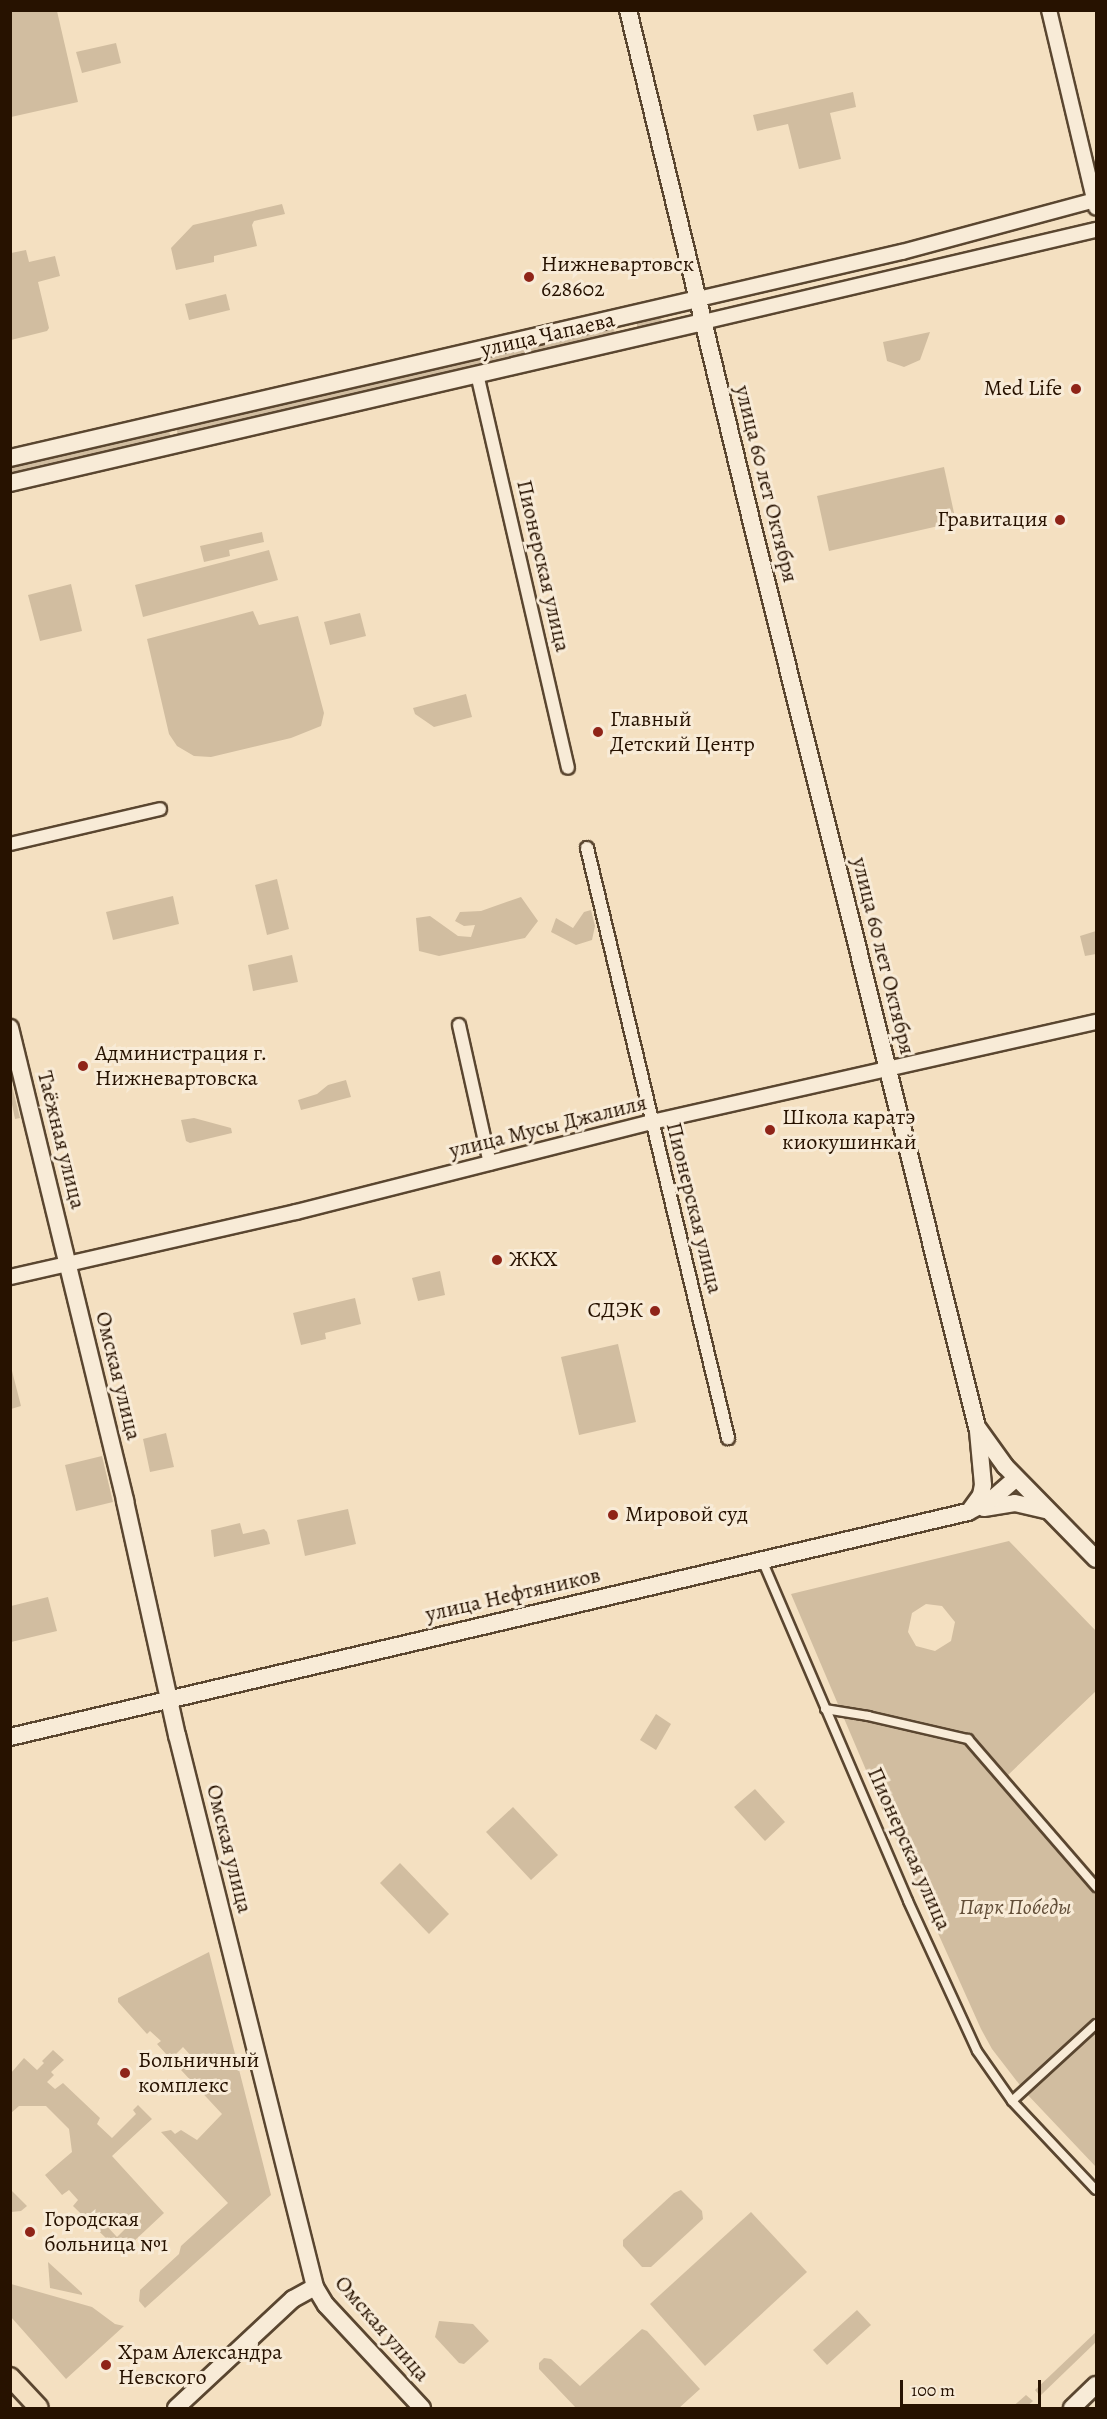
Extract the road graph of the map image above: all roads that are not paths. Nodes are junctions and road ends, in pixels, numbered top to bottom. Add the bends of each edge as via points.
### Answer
1 (628, 10) edge
2 (1049, 10) edge
3 (1096, 203) edge
4 (1096, 230) edge
5 (902, 252) junction
6 (908, 273) junction
7 (698, 299) junction
8 (612, 318) junction
9 (703, 322) junction
10 (617, 342) junction
11 (477, 374) junction
12 (10, 458) edge
13 (10, 483) edge
14 (568, 768) dead end
15 (160, 809) dead end
16 (10, 844) edge
17 (587, 848) dead end
18 (1096, 1022) edge
19 (459, 1024) dead end
20 (10, 1028) edge
21 (887, 1067) junction
22 (652, 1122) junction
23 (490, 1164) junction
24 (67, 1263) junction
25 (10, 1277) edge
26 (977, 1427) junction
27 (728, 1438) dead end
28 (1016, 1478) junction
29 (968, 1512) junction
30 (1051, 1513) junction
31 (1096, 1559) edge
32 (762, 1560) junction
33 (168, 1699) junction
34 (825, 1709) junction
35 (10, 1737) edge
36 (1096, 1887) edge
37 (1096, 2024) edge
38 (1012, 2101) junction
39 (1096, 2190) edge
40 (315, 2287) junction
41 (10, 2377) edge
42 (1096, 2385) edge
43 (39, 2409) edge
44 (177, 2409) edge
45 (422, 2409) edge
46 (1072, 2409) edge

1 - 7 main road
2 - 3 street
3 - 5 street, улица Чапаева
4 - 6 street, улица Чапаева
5 - 6 street
5 - 7 street, улица Чапаева
6 - 9 street, улица Чапаева
7 - 8 main road, улица Чапаева
7 - 9 main road, улица 60 лет Октября
8 - 10 main road via 626,327 625,337
8 - 12 main road, улица Чапаева
9 - 10 main road, улица Чапаева
9 - 21 main road, улица 60 лет Октября
10 - 11 main road, улица Чапаева
11 - 13 main road, улица Чапаева
11 - 14 street, Пионерская улица
15 - 16 street
17 - 22 street, Пионерская улица
18 - 21 street, улица Мусы Джалиля
19 - 23 street
20 - 24 main road, Таёжная улица
21 - 22 street, улица Мусы Джалиля
21 - 26 main road, улица 60 лет Октября
22 - 23 street, улица Мусы Джалиля
22 - 27 street, Пионерская улица
23 - 24 street, улица Мусы Джалиля via 180,1240
24 - 25 street, улица Мусы Джалиля
24 - 33 main road, Омская улица
26 - 28 main road, улица 60 лет Октября
26 - 29 main road via 983,1485 981,1495
28 - 29 main road, улица Нефтяников via 991,1500
28 - 30 main road, улица 60 лет Октября
29 - 30 main road via 1015,1503 1034,1505
29 - 32 main road, улица Нефтяников
30 - 31 main road, улица 60 лет Октября
32 - 33 main road, улица Нефтяников
32 - 34 street, Пионерская улица
33 - 35 main road, улица Нефтяников
33 - 40 main road, Омская улица
34 - 36 street via 968,1739
34 - 38 street, Пионерская улица via 966,2031
37 - 38 street
38 - 39 street, Пионерская улица
40 - 44 main road via 293,2299
40 - 45 main road, Омская улица via 326,2305
41 - 43 main road
42 - 46 main road

